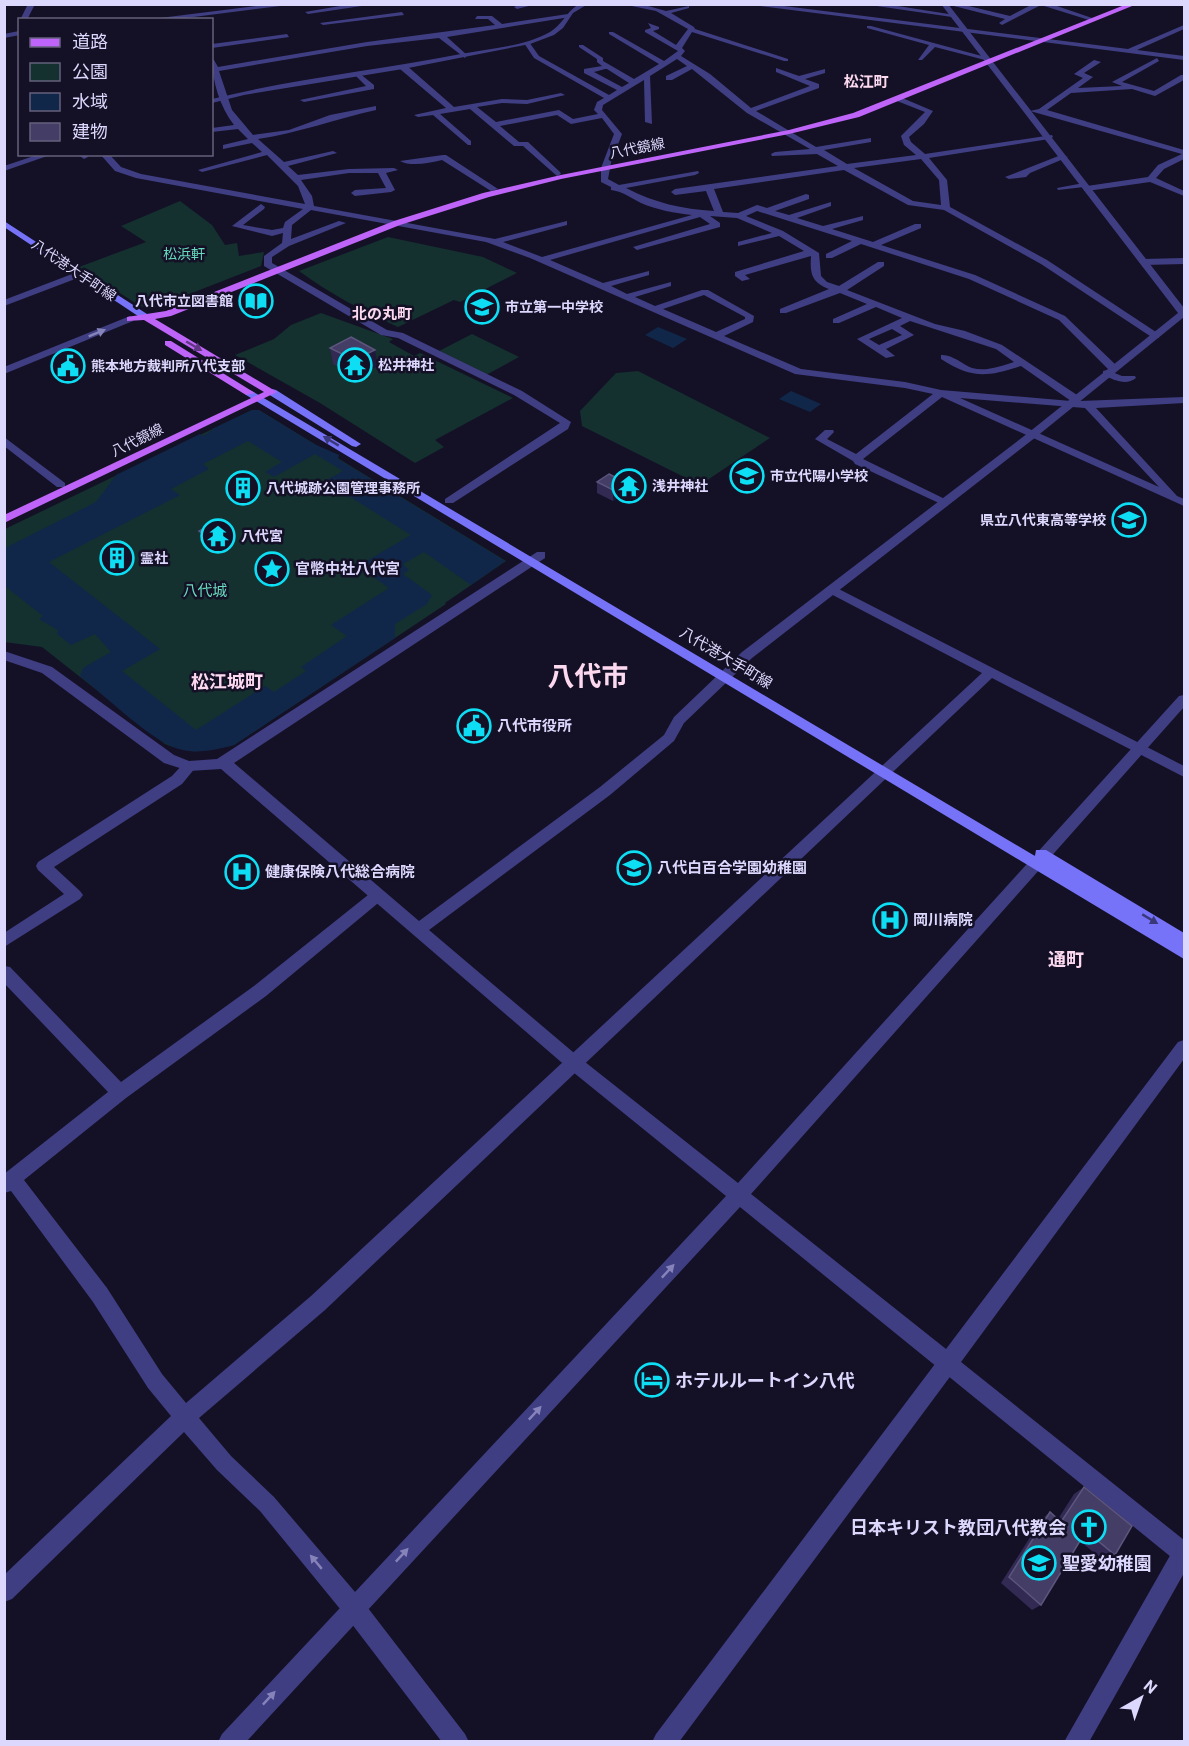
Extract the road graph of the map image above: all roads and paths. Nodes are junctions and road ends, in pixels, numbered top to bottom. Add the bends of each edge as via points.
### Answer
1 (32, 4) edge
2 (186, 4) edge
3 (372, 4) edge
4 (395, 4) edge
5 (533, 4) edge
6 (585, 4) edge
7 (625, 4) edge
8 (748, 4) edge
9 (827, 4) edge
10 (1015, 4) edge
11 (1124, 4) edge
12 (1134, 4) edge
13 (867, 5) edge
14 (946, 5) edge
15 (1043, 5) edge
16 (277, 6) edge
17 (517, 7) dead end
18 (687, 7) dead end
19 (1030, 9) junction
20 (308, 12) dead end
21 (807, 12) junction
22 (665, 13) junction
23 (261, 14) dead end
24 (402, 14) junction
25 (952, 15) junction
26 (568, 16) junction
27 (192, 17) edge
28 (24, 18) edge
29 (177, 18) edge
30 (477, 18) dead end
31 (1009, 18) junction
32 (1089, 18) junction
33 (861, 20) junction
34 (699, 21) dead end
35 (213, 22) edge
36 (323, 23) dead end
37 (650, 24) dead end
38 (500, 26) junction
39 (1185, 27) edge
40 (278, 29) dead end
41 (414, 29) dead end
42 (692, 29) junction
43 (267, 30) dead end
44 (328, 30) dead end
45 (964, 30) junction
46 (611, 33) dead end
47 (989, 33) junction
48 (1169, 34) junction
49 (288, 36) dead end
50 (441, 36) junction
51 (420, 38) junction
52 (1042, 39) junction
53 (1185, 39) edge
54 (528, 43) junction
55 (933, 45) junction
56 (213, 46) edge
57 (580, 46) dead end
58 (275, 51) dead end
59 (1129, 51) junction
60 (678, 52) junction
61 (243, 56) dead end
62 (465, 56) junction
63 (222, 58) dead end
64 (1185, 58) edge
65 (920, 59) dead end
66 (213, 60) edge
67 (786, 60) dead end
68 (988, 60) junction
69 (1157, 60) dead end
70 (1097, 63) dead end
71 (664, 64) junction
72 (692, 66) junction
73 (403, 67) junction
74 (605, 67) junction
75 (213, 69) edge
76 (779, 70) dead end
77 (822, 70) dead end
78 (360, 75) junction
79 (647, 77) junction
80 (1185, 77) edge
81 (669, 78) dead end
82 (800, 78) junction
83 (316, 82) junction
84 (635, 83) junction
85 (1135, 87) junction
86 (623, 90) junction
87 (1069, 91) junction
88 (561, 95) dead end
89 (327, 96) junction
90 (224, 98) junction
91 (609, 98) junction
92 (900, 99) junction
93 (304, 100) dead end
94 (213, 101) edge
95 (471, 106) junction
96 (374, 109) dead end
97 (452, 109) junction
98 (352, 111) junction
99 (750, 111) junction
100 (1041, 111) junction
101 (323, 112) dead end
102 (434, 112) junction
103 (1028, 112) junction
104 (418, 115) dead end
105 (603, 115) junction
106 (333, 117) junction
107 (366, 122) dead end
108 (649, 122) dead end
109 (494, 124) junction
110 (239, 127) junction
111 (213, 130) edge
112 (786, 131) junction
113 (1049, 137) junction
114 (252, 139) junction
115 (868, 140) dead end
116 (468, 142) dead end
117 (226, 147) dead end
118 (819, 150) junction
119 (967, 152) junction
120 (266, 153) junction
121 (333, 153) dead end
122 (774, 154) dead end
123 (1185, 154) edge
124 (43, 156) edge
125 (106, 156) edge
126 (1064, 157) junction
127 (922, 158) junction
128 (977, 160) dead end
129 (404, 161) dead end
130 (282, 165) junction
131 (604, 167) junction
132 (847, 167) junction
133 (4, 169) edge
134 (202, 170) dead end
135 (381, 170) junction
136 (394, 170) dead end
137 (349, 171) junction
138 (695, 173) dead end
139 (557, 174) junction
140 (1009, 177) dead end
141 (295, 178) junction
142 (1151, 179) junction
143 (1185, 183) edge
144 (1086, 187) junction
145 (614, 188) junction
146 (709, 188) junction
147 (1061, 188) dead end
148 (1172, 188) junction
149 (494, 189) junction
150 (675, 192) dead end
151 (355, 193) dead end
152 (383, 193) junction
153 (1185, 194) edge
154 (806, 197) dead end
155 (243, 204) dead end
156 (828, 204) dead end
157 (261, 207) junction
158 (310, 207) junction
159 (946, 208) junction
160 (767, 211) junction
161 (719, 213) junction
162 (301, 214) junction
163 (702, 214) junction
164 (739, 216) junction
165 (790, 218) junction
166 (860, 218) dead end
167 (393, 222) junction
168 (4, 223) edge
169 (342, 223) dead end
170 (564, 224) dead end
171 (918, 226) dead end
172 (824, 229) junction
173 (4, 230) edge
174 (287, 230) junction
175 (780, 233) junction
176 (860, 241) junction
177 (495, 242) junction
178 (286, 244) junction
179 (741, 244) dead end
180 (874, 245) junction
181 (637, 247) dead end
182 (811, 252) junction
183 (829, 256) dead end
184 (541, 260) junction
185 (1185, 261) edge
186 (1144, 262) junction
187 (881, 264) dead end
188 (274, 268) junction
189 (595, 270) dead end
190 (646, 273) dead end
191 (76, 275) junction
192 (577, 275) junction
193 (746, 279) dead end
194 (668, 284) dead end
195 (602, 286) junction
196 (836, 290) junction
197 (626, 297) junction
198 (4, 303) edge
199 (873, 305) junction
200 (654, 309) junction
201 (783, 311) dead end
202 (1184, 313) edge
203 (144, 316) junction
204 (909, 318) junction
205 (130, 320) junction
206 (836, 321) dead end
207 (892, 325) junction
208 (716, 336) junction
209 (1156, 336) junction
210 (879, 349) junction
211 (890, 356) dead end
212 (945, 357) dead end
213 (1024, 362) junction
214 (4, 371) edge
215 (1110, 371) junction
216 (1131, 378) dead end
217 (261, 392) junction
218 (941, 393) junction
219 (1185, 400) edge
220 (1073, 401) junction
221 (1088, 405) junction
222 (830, 432) dead end
223 (1032, 435) junction
224 (4, 440) edge
225 (858, 459) junction
226 (62, 484) junction
227 (449, 501) junction
228 (1180, 501) edge
229 (945, 502) junction
230 (4, 513) edge
231 (4, 520) edge
232 (536, 558) junction
233 (831, 589) junction
234 (4, 655) edge
235 (729, 672) junction
236 (991, 672) junction
237 (1185, 699) edge
238 (1140, 749) junction
239 (225, 763) junction
240 (189, 767) junction
241 (886, 770) junction
242 (1185, 772) edge
243 (1041, 861) junction
244 (378, 895) junction
245 (419, 929) junction
246 (1185, 939) edge
247 (4, 941) edge
248 (1185, 953) edge
249 (4, 972) edge
250 (1185, 1047) edge
251 (574, 1063) junction
252 (120, 1093) junction
253 (9, 1182) edge
254 (739, 1195) junction
255 (948, 1363) junction
256 (185, 1418) junction
257 (1184, 1553) edge
258 (4, 1591) edge
259 (353, 1607) junction
260 (230, 1742) edge
261 (457, 1742) edge
262 (664, 1742) edge
263 (1076, 1742) edge

1 - 28 street
2 - 27 street
3 - 20 street
4 - 24 street
5 - 17 street
6 - 26 street
7 - 22 street
8 - 21 street
9 - 21 street
10 - 19 street
11 - 32 main road, 八代鏡線
12 - 52 main road, 八代鏡線
13 - 25 street
13 - 33 street
14 - 25 street
14 - 31 street
15 - 19 street
15 - 32 street
16 - 27 street
18 - 22 street
19 - 31 street
21 - 33 street
22 - 42 street
23 - 35 street
24 - 36 street
24 - 44 street via 408,21
25 - 45 street
26 - 38 street
26 - 54 street via 552,34
27 - 29 street
30 - 38 street via 490,17
31 - 47 street
32 - 52 main road, 八代鏡線
33 - 45 street
33 - 55 street via 865,26
34 - 42 street
37 - 60 street via 657,28 647,31
38 - 50 street
39 - 48 street
40 - 43 street
41 - 51 street
42 - 60 street via 681,41
42 - 67 street
45 - 47 street
45 - 68 street
46 - 71 street
47 - 52 street
48 - 53 street
48 - 59 street
49 - 56 street
50 - 51 street
50 - 62 street
51 - 75 street
52 - 59 street
52 - 68 main road, 八代鏡線
54 - 62 street
54 - 91 street via 536,57
55 - 65 street
55 - 68 street
57 - 74 street via 601,59
58 - 61 street
59 - 64 street
60 - 71 street
60 - 72 street
62 - 73 street
63 - 66 street
68 - 92 main road, 八代鏡線
68 - 103 street
68 - 112 main road, 八代鏡線 via 871,105
69 - 85 street via 1116,82
70 - 87 street via 1078,74 1089,77
71 - 79 street
72 - 81 street
72 - 99 street
73 - 78 street
73 - 97 street
74 - 84 street
74 - 86 street via 587,70
75 - 90 street
76 - 82 street
77 - 82 street
78 - 83 street
78 - 89 street via 371,87
79 - 84 street
79 - 108 street
80 - 85 street via 1155,94
82 - 99 street via 816,86
83 - 89 street
83 - 90 street
84 - 86 street
85 - 87 street
86 - 91 street
87 - 100 street
88 - 95 street
89 - 93 street
90 - 94 street
90 - 110 street
91 - 105 street via 600,104 598,110
92 - 112 main road, 八代鏡線 via 856,115
92 - 127 street via 929,111 904,136
95 - 97 street
95 - 109 street
96 - 98 street
97 - 102 street
98 - 106 street
98 - 107 street
99 - 112 street
100 - 103 street
100 - 123 street
101 - 106 street
102 - 104 street
102 - 116 street
103 - 113 street
105 - 109 street via 571,122 559,112
105 - 131 street via 618,134
106 - 114 street via 290,132
109 - 139 street via 517,144 525,144
110 - 111 street
110 - 114 street
112 - 118 street
112 - 131 main road, 八代鏡線
113 - 119 street
113 - 126 street
114 - 117 street
114 - 120 street
115 - 118 street
118 - 122 street
118 - 132 street
119 - 127 street
119 - 128 street
120 - 130 street
120 - 134 street
121 - 130 street
123 - 142 street via 1161,167
124 - 133 street
125 - 158 street via 118,169 138,176
126 - 140 street
126 - 144 street
127 - 132 street
127 - 159 street via 944,182
129 - 149 street via 443,157
130 - 141 street
131 - 139 main road, 八代鏡線
131 - 145 street via 604,180
131 - 167 main road, 八代鏡線
132 - 146 street
132 - 159 street via 911,203
135 - 136 street
135 - 137 street
135 - 152 street via 391,190
137 - 141 street
137 - 152 street
138 - 145 street
139 - 149 main road, 八代鏡線
141 - 158 street via 307,194
142 - 144 street
142 - 148 street
143 - 148 street
144 - 147 street
144 - 186 street
145 - 163 street via 660,207
146 - 150 street
146 - 161 street
148 - 153 street
149 - 167 main road, 八代鏡線
151 - 152 street
154 - 160 street
155 - 157 street
156 - 165 street
157 - 162 street
157 - 174 street via 236,226 272,233
158 - 162 street
158 - 167 street
159 - 209 street via 1044,262
160 - 164 street via 757,208
160 - 165 street
161 - 163 street
161 - 164 street
162 - 174 street via 288,224
163 - 181 street via 717,225
163 - 184 street
164 - 175 street
165 - 172 street
166 - 172 street
167 - 177 street
167 - 188 main road, 八代鏡線
168 - 191 main road, 八代港大手町線
169 - 178 street
170 - 177 street
171 - 180 street
172 - 176 street
173 - 191 main road, 八代港大手町線
174 - 178 street
175 - 179 street
175 - 182 street
176 - 180 street
176 - 183 street
177 - 184 street
178 - 188 street via 268,256 267,264
180 - 215 street via 972,278 1062,318
182 - 193 street via 738,274
182 - 196 street via 816,255 815,278
184 - 192 street
185 - 186 street
186 - 202 street
187 - 196 street
188 - 203 main road, 八代鏡線 via 168,314
188 - 227 street via 384,333 400,335 518,393 566,422 564,428
189 - 192 street
190 - 195 street
191 - 198 street
191 - 203 main road, 八代港大手町線
191 - 205 main road, 八代港大手町線
192 - 195 street
194 - 197 street
195 - 197 street
196 - 199 street
196 - 201 street
197 - 200 street
199 - 204 street
199 - 206 street
200 - 208 street
200 - 208 street via 705,292 749,316 750,320
202 - 209 street
203 - 205 main road, 八代鏡線
203 -> 217 main road
204 - 207 street
204 - 213 street via 999,347
214 -> 205 street
205 - 217 main road
207 - 210 street via 909,335
207 - 210 street via 862,339
208 - 218 street via 800,372
209 - 215 street
210 - 211 street
212 - 213 street via 973,373 988,373
213 - 220 street
215 - 216 street via 1121,379
215 - 220 street
217 - 226 main road, 八代鏡線
217 - 227 main road, 八代港大手町線
217 - 231 main road, 八代鏡線
232 -> 217 main road, 八代港大手町線
218 - 220 street
218 - 223 street
218 - 225 street
219 - 221 street
220 - 221 street
220 - 223 street
221 - 228 street
222 - 225 street via 820,439
223 - 228 street
223 - 229 street
224 - 226 street
225 - 229 street
226 - 230 main road, 八代鏡線
227 - 232 main road, 八代港大手町線
229 - 233 street
232 - 235 main road, 八代港大手町線
232 - 239 street
233 - 235 street
233 - 236 street
234 - 240 street via 47,670 169,759
235 - 241 main road, 八代港大手町線
235 - 245 street via 679,720 669,738 624,776
236 - 238 street
236 - 241 street
237 - 238 street
238 - 242 street
238 - 243 street
239 - 240 street
239 - 244 street
240 - 247 street via 177,780 43,866 75,895
241 - 243 main road, 八代港大手町線
241 - 251 street
243 -> 246 main road, 八代港大手町線
243 - 248 main road, 八代港大手町線
243 - 254 street
244 - 245 street
244 - 252 street via 260,991
245 - 251 street
249 - 252 street
250 - 255 street
251 - 254 street
251 - 256 street via 318,1303
252 - 253 street
253 - 256 street via 100,1295 155,1381
254 - 255 street
259 -> 254 street
255 - 257 street
255 - 262 street
256 - 258 street
259 -> 256 street via 267,1504
257 - 263 street
260 -> 259 street
259 - 261 street

